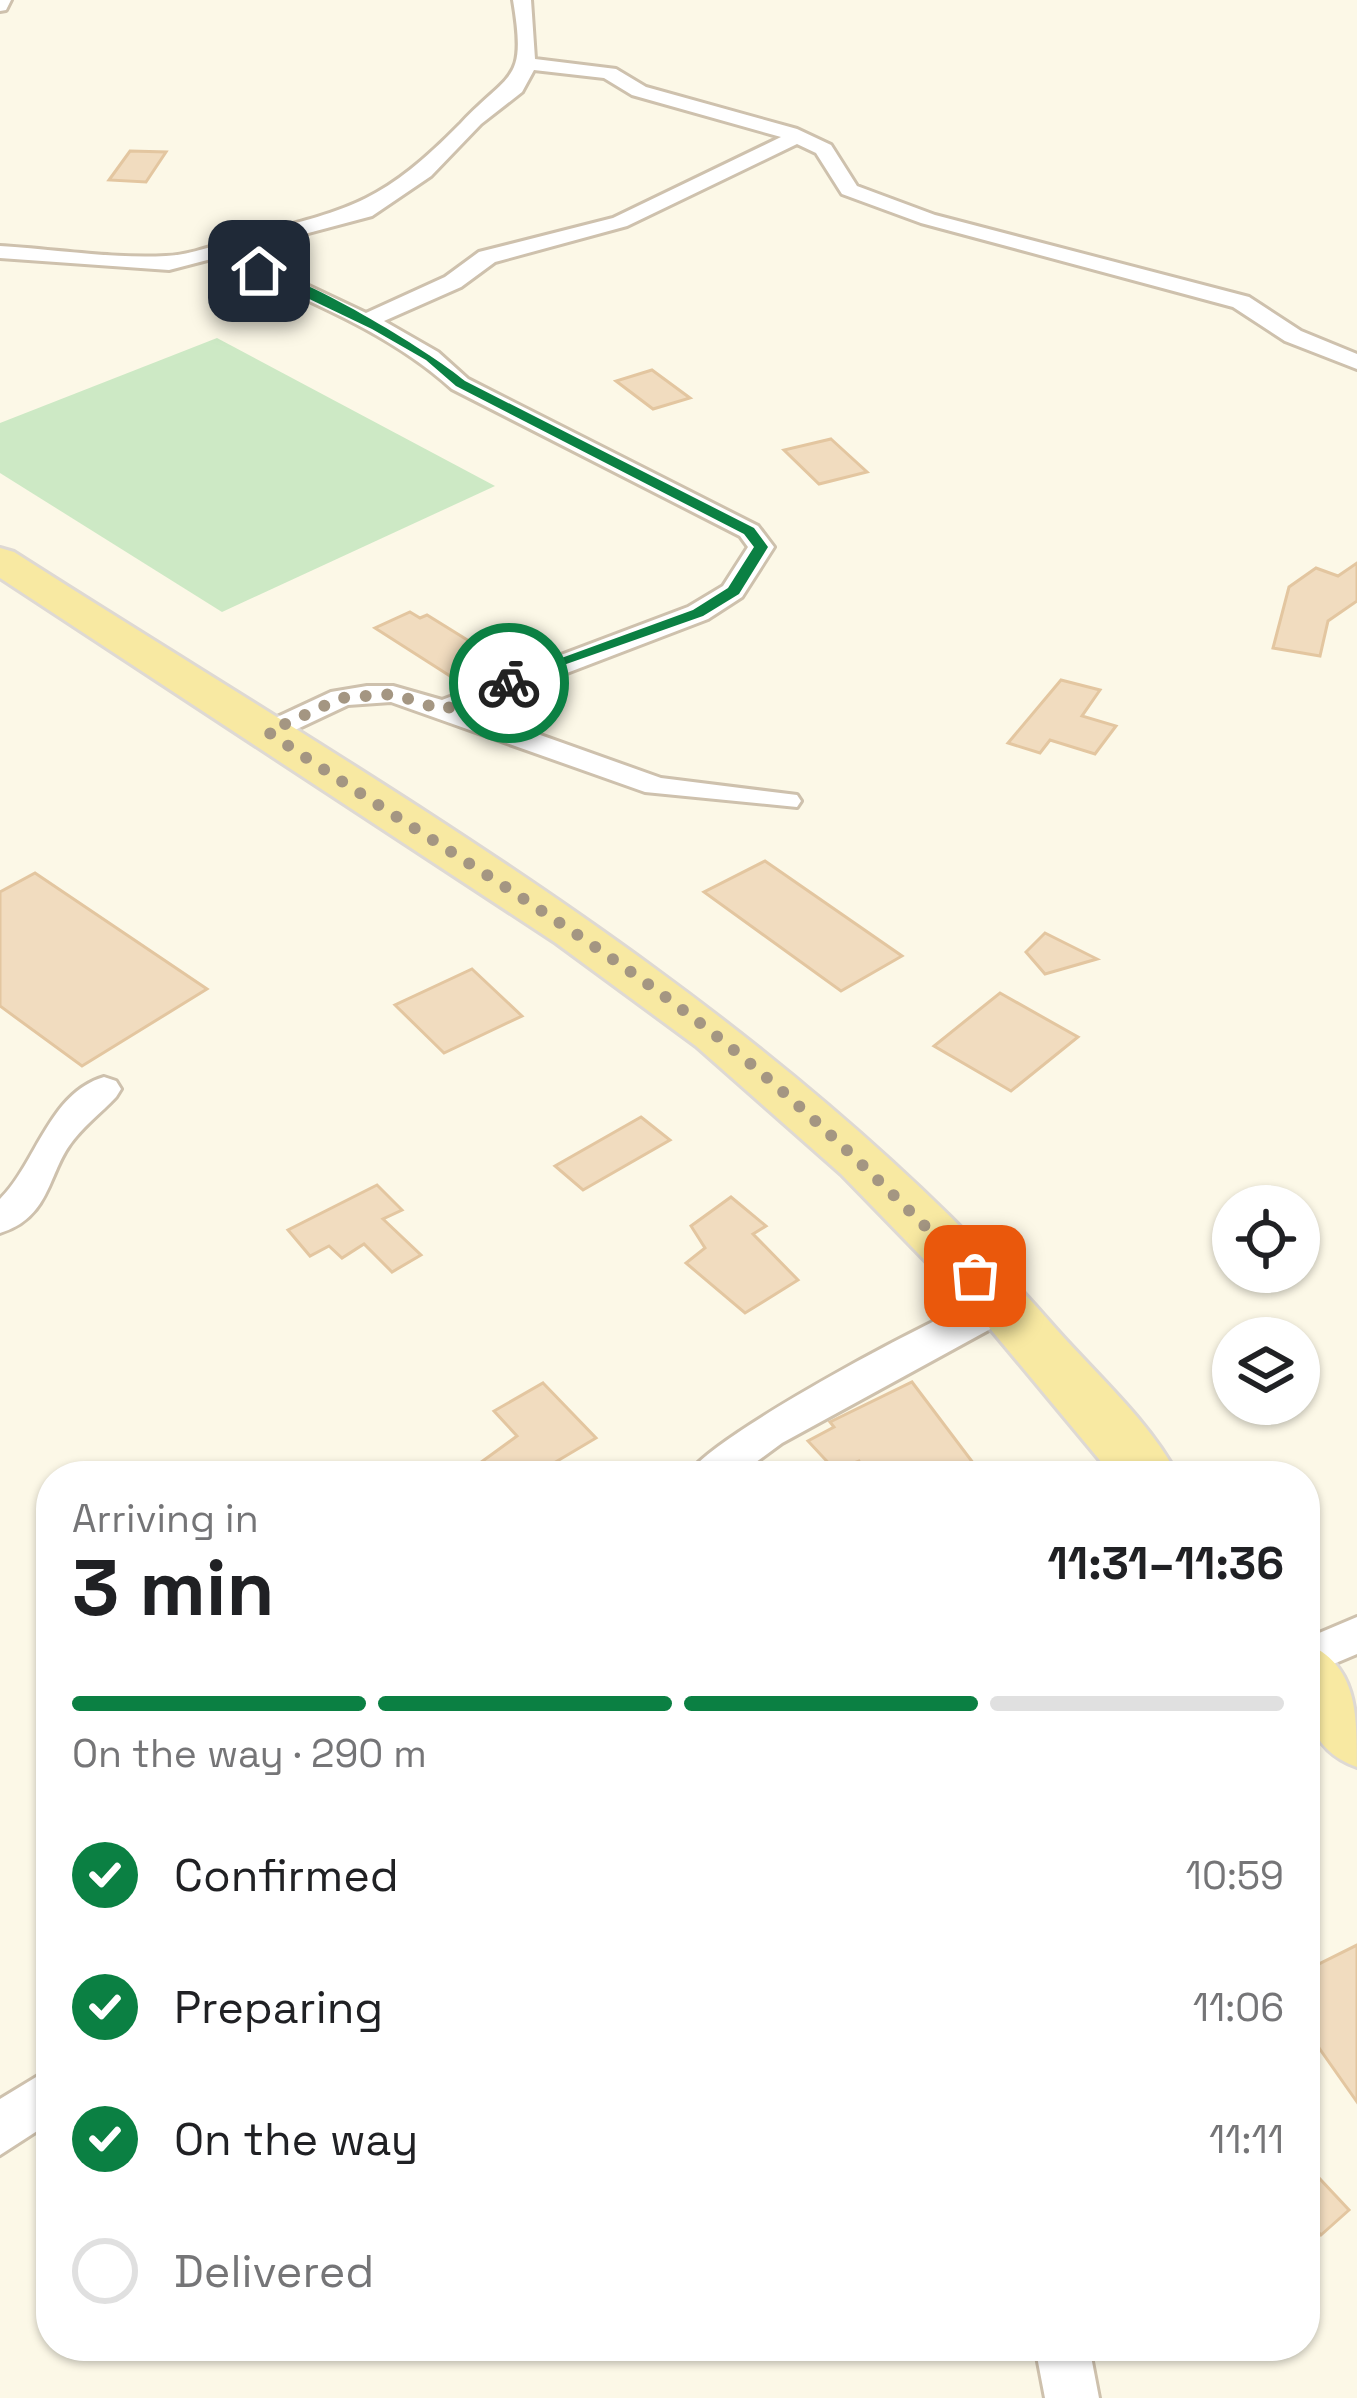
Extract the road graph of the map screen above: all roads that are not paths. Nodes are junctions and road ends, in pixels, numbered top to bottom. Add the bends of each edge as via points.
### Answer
1 (522, 0) edge
2 (525, 63) junction
3 (798, 136) junction
4 (0, 252) edge
5 (221, 253) junction
6 (365, 321) junction
7 (1357, 362) edge
8 (0, 560) edge
9 (443, 710) junction
10 (268, 732) junction
11 (786, 801) dead end
12 (104, 1089) dead end
13 (0, 1220) edge
14 (1004, 1305) junction
15 (728, 1461) edge
16 (1135, 1461) edge
17 (1357, 1636) edge
18 (1320, 1652) edge
19 (1320, 1690) edge
20 (1357, 1738) edge
21 (36, 2103) edge
22 (0, 2130) edge
23 (1065, 2361) edge
24 (1072, 2398) edge

1 - 2 street
2 - 3 street via 609,73 643,92
2 - 5 street via 515,88 379,205
3 - 6 street via 620,222 487,257 453,282
3 - 7 street via 824,149 849,190 949,225 1241,302 1293,336
4 - 5 street via 137,265
5 - 6 street
6 - 9 street via 460,384 749,531 761,547 734,591 698,613
8 - 10 main road
9 - 10 street via 367,694
9 - 11 street via 656,786
10 - 14 main road via 714,1034 860,1161
12 - 13 street via 51,1143 37,1184
14 - 15 street
14 - 16 main road
17 - 18 street
19 - 20 main road
21 - 22 street
23 - 24 street

